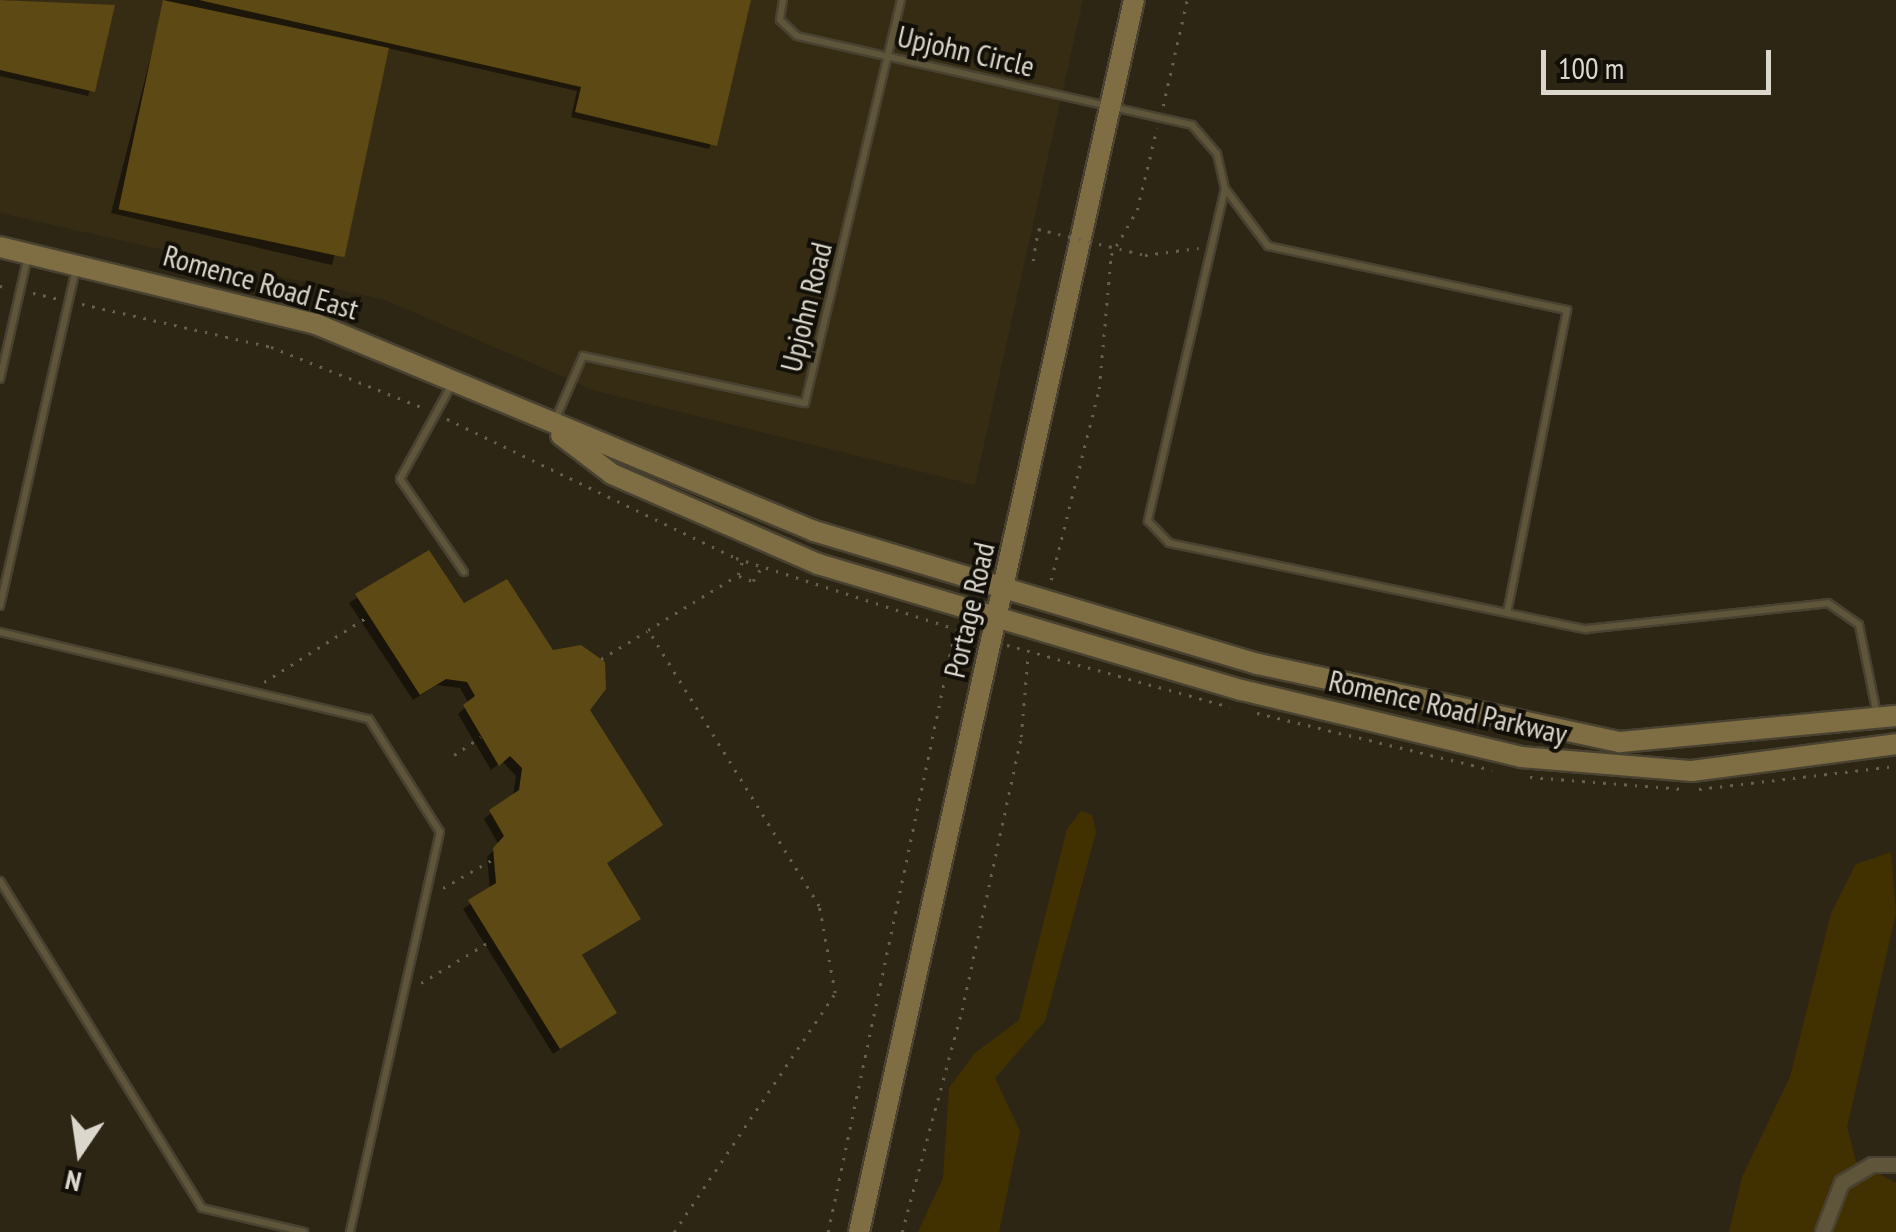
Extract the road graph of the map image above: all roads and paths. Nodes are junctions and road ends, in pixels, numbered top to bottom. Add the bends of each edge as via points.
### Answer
1 (782, 0) edge
2 (901, 0) edge
3 (1134, 0) edge
4 (1187, 0) edge
5 (888, 56) junction
6 (1110, 107) junction
7 (1160, 118) junction
8 (1225, 189) junction
9 (1210, 246) junction
10 (0, 248) edge
11 (28, 254) junction
12 (1032, 261) dead end
13 (77, 265) junction
14 (0, 379) edge
15 (452, 383) junction
16 (551, 428) junction
17 (742, 560) dead end
18 (762, 567) dead end
19 (464, 572) dead end
20 (738, 575) junction
21 (1051, 580) dead end
22 (1004, 590) junction
23 (0, 606) edge
24 (1507, 612) junction
25 (369, 616) dead end
26 (998, 618) junction
27 (955, 628) dead end
28 (648, 630) junction
29 (0, 632) edge
30 (1028, 652) dead end
31 (601, 659) dead end
32 (262, 683) dead end
33 (1887, 717) edge
34 (482, 737) dead end
35 (1889, 745) edge
36 (454, 755) dead end
37 (497, 856) dead end
38 (0, 881) edge
39 (443, 888) dead end
40 (492, 940) dead end
41 (420, 983) dead end
42 (1896, 1166) edge
43 (304, 1232) edge
44 (350, 1232) edge
45 (674, 1232) edge
46 (828, 1232) edge
47 (859, 1232) edge
48 (902, 1232) edge
49 (1824, 1232) edge

1 - 5 lane, Upjohn Circle via 780,20 791,33
2 - 5 lane, Upjohn Road
3 - 6 street, Portage Road
4 - 7 path
5 - 6 lane, Upjohn Circle
5 - 16 lane, Upjohn Road via 805,404 583,356
6 - 7 lane, Upjohn Circle
6 - 22 street, Portage Road
7 - 8 lane, Upjohn Circle via 1192,125 1217,154
7 - 21 path via 1137,210 1111,255 1099,388
8 - 9 lane
8 - 24 lane, Upjohn Circle via 1268,246 1566,310
9 - 12 path, bridge via 1145,255 1038,229
9 - 24 lane via 1148,521 1169,543
10 - 11 street, Romence Road East
11 - 13 street, Romence Road East
11 - 14 lane
13 - 15 street, Romence Road East via 316,324
13 - 23 lane
15 - 16 street, Romence Road East
15 - 19 lane via 400,479
16 - 22 street, Romence Road East via 814,531
16 - 26 street, Romence Road East via 612,474 737,534
17 - 20 path
18 - 20 path via 753,581
20 - 28 path
22 - 26 street, Portage Road
22 - 33 street, Romence Road Parkway via 1258,664 1580,736 1658,742
24 - 33 lane via 1586,629 1828,603 1858,624
25 - 32 path
26 - 35 street, Romence Road Parkway via 1242,690 1571,766 1692,771
26 - 47 street, Portage Road
27 - 46 path
28 - 31 path
28 - 45 path via 820,906 837,970 835,993
29 - 44 lane via 368,719 440,832
30 - 48 path via 1021,737 962,1010
33 - 35 street
34 - 36 path
37 - 39 path
38 - 43 lane via 202,1208
40 - 41 path
42 - 49 street via 1852,1174

